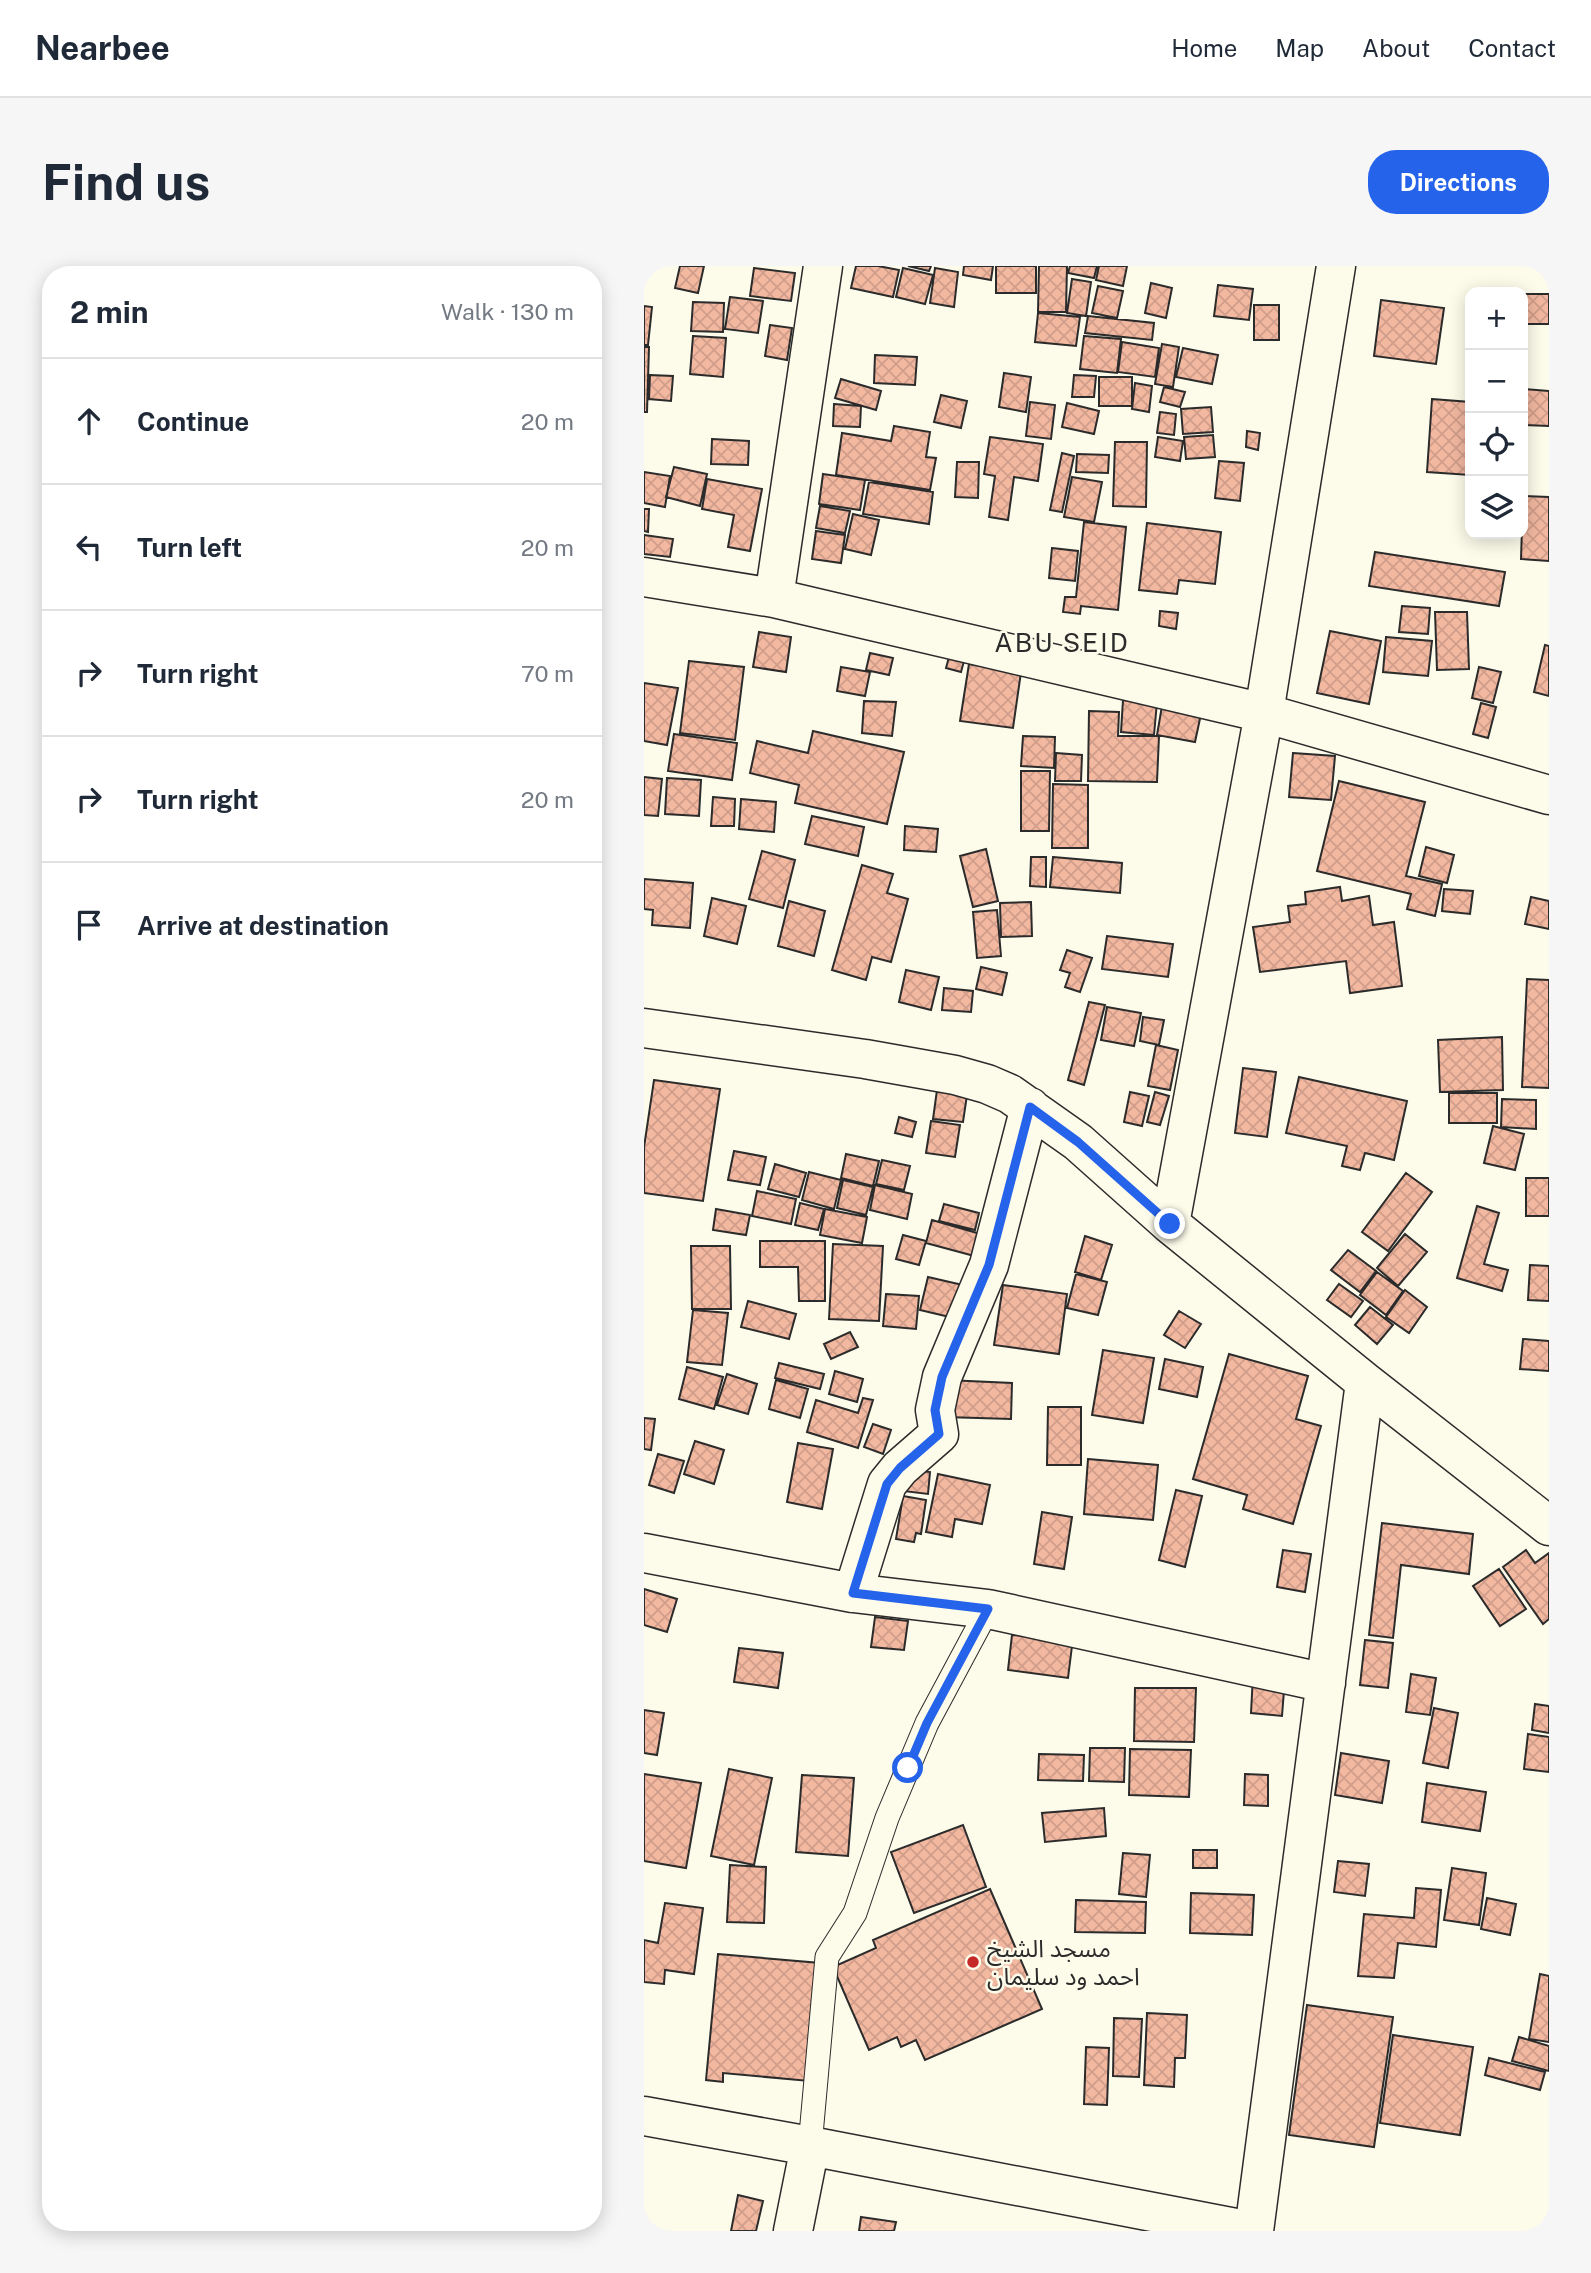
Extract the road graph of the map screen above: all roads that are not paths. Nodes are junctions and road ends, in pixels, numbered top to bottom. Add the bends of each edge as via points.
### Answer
1 (823, 266) edge
2 (1334, 266) edge
3 (644, 577) edge
4 (774, 598) junction
5 (1264, 713) junction
6 (1549, 795) edge
7 (644, 1028) edge
8 (1030, 1107) junction
9 (1170, 1224) junction
10 (1365, 1382) junction
11 (1549, 1526) edge
12 (644, 1553) edge
13 (853, 1593) junction
14 (988, 1609) junction
15 (1326, 1684) junction
16 (644, 2116) edge
17 (810, 2146) junction
18 (793, 2231) edge
19 (1253, 2231) edge

1 - 4 street
2 - 5 street
3 - 4 street
4 - 5 street
5 - 6 street
5 - 9 street
7 - 8 street via 955,1075 987,1084
8 - 9 street via 1078,1142
8 - 13 street via 989,1265 942,1377 935,1410 939,1434 887,1484
9 - 10 street
10 - 11 street
10 - 15 street
12 - 13 street
13 - 14 street
14 - 15 street
14 - 17 lane via 927,1723 887,1818 855,1913 827,1957
15 - 19 street
16 - 17 street
17 - 18 street
17 - 19 street

